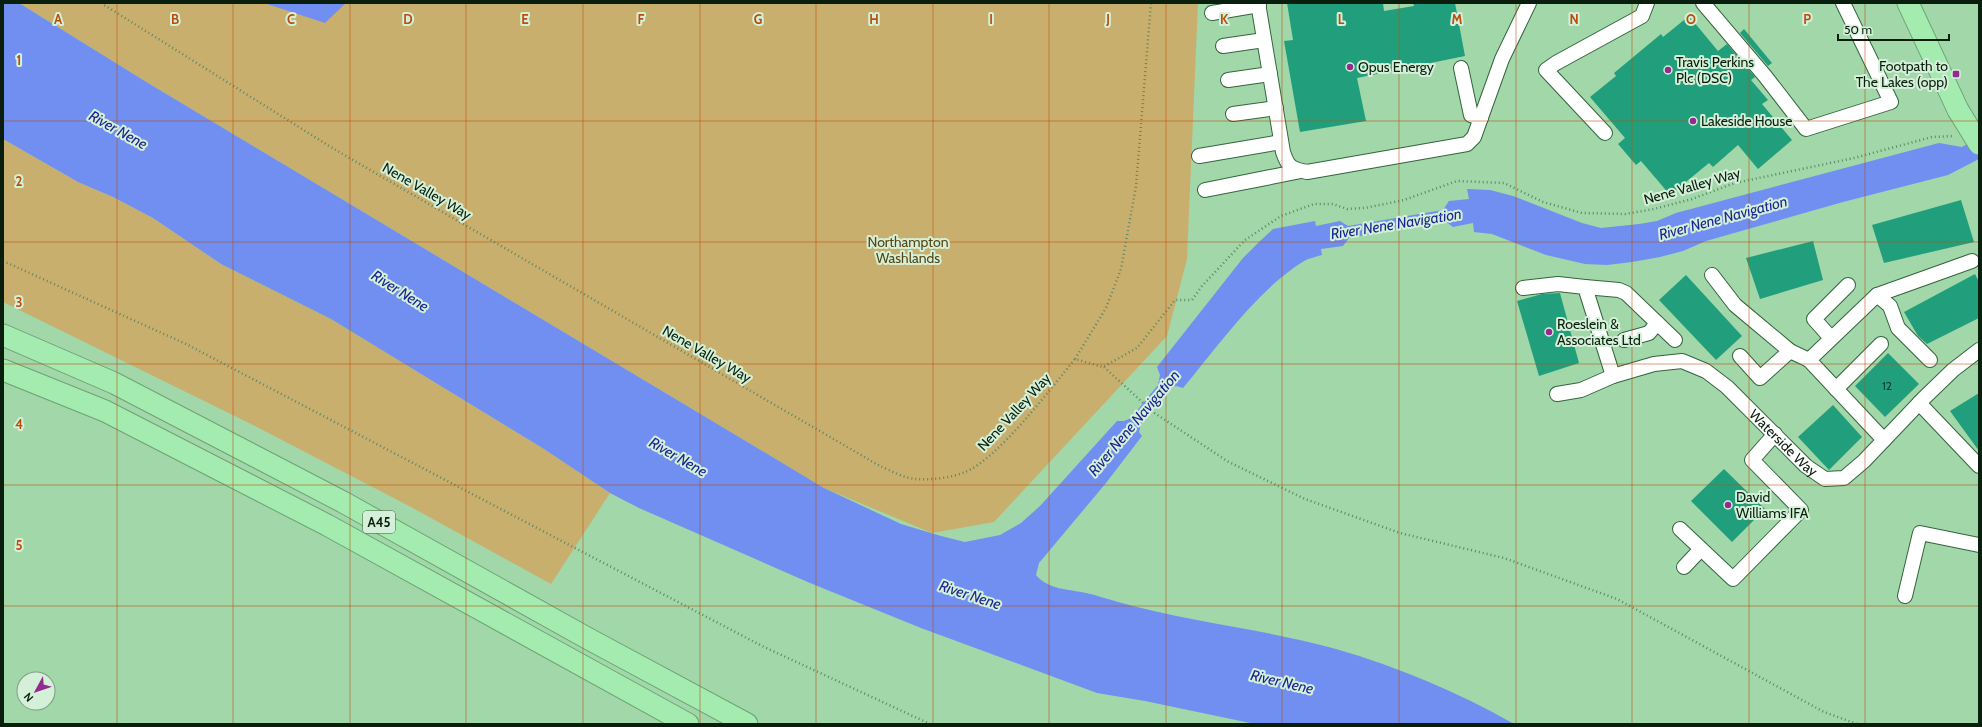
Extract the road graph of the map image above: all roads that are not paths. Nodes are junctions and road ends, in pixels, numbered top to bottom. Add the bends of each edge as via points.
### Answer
1 (1529, 3) edge
2 (1647, 3) edge
3 (1703, 3) edge
4 (1843, 3) edge
5 (1908, 3) edge
6 (1259, 4) edge
7 (1212, 13) dead end
8 (1264, 40) junction
9 (1223, 46) dead end
10 (1461, 68) dead end
11 (1270, 74) junction
12 (1228, 80) dead end
13 (1276, 108) junction
14 (1233, 114) dead end
15 (1481, 118) junction
16 (1606, 133) dead end
17 (1281, 142) junction
18 (1979, 144) edge
19 (1199, 156) dead end
20 (1301, 171) junction
21 (1205, 190) dead end
22 (1972, 260) dead end
23 (1712, 275) dead end
24 (1848, 285) dead end
25 (1585, 287) junction
26 (1523, 288) dead end
27 (1877, 295) junction
28 (1657, 323) junction
29 (3, 335) edge
30 (1831, 338) junction
31 (1624, 340) dead end
32 (1675, 340) dead end
33 (1881, 344) dead end
34 (1979, 350) edge
35 (1790, 351) junction
36 (1740, 356) dead end
37 (1808, 360) junction
38 (1930, 360) dead end
39 (3, 370) edge
40 (1613, 376) junction
41 (1836, 389) junction
42 (1557, 394) dead end
43 (1919, 403) junction
44 (1775, 434) junction
45 (1884, 440) junction
46 (1979, 466) edge
47 (1680, 529) dead end
48 (1979, 545) edge
49 (1701, 549) junction
50 (1684, 567) dead end
51 (1905, 596) dead end
52 (688, 724) edge
53 (747, 724) edge

1 - 15 street via 1502,59
2 - 16 street via 1642,16 1546,70
3 - 4 street via 1806,129 1891,102
5 - 18 highway, bridge via 1958,110
6 - 7 street
6 - 8 street
8 - 9 street
8 - 11 street
10 - 15 street via 1471,115
11 - 12 street
11 - 13 street
13 - 14 street
13 - 17 street
15 - 20 street via 1474,137 1467,144
17 - 19 street
17 - 20 street via 1287,165
20 - 21 street
22 - 27 street
23 - 35 street via 1736,305
24 - 30 street via 1814,319
25 - 26 street via 1558,284
25 - 28 street via 1626,293
25 - 40 street
27 - 30 street
27 - 38 street via 1890,306 1898,328
28 - 31 street via 1649,333
28 - 32 street
29 - 53 highway, A45 via 114,383 343,502
30 - 37 street
33 - 41 street
34 - 43 street, Waterside Way via 1953,370
35 - 36 street via 1760,378
35 - 37 street
37 - 41 street
39 - 52 highway, A45 via 105,411 327,525
40 - 42 street, Waterside Way via 1581,390
40 - 44 street, Waterside Way via 1654,364 1682,361 1706,371 1727,387
41 - 45 street
43 - 45 street, Waterside Way
43 - 46 street
44 - 45 street, Waterside Way via 1806,466 1825,479 1844,478
44 - 49 street via 1752,460 1801,510 1733,579
47 - 49 street
48 - 51 street via 1920,533
49 - 50 street

